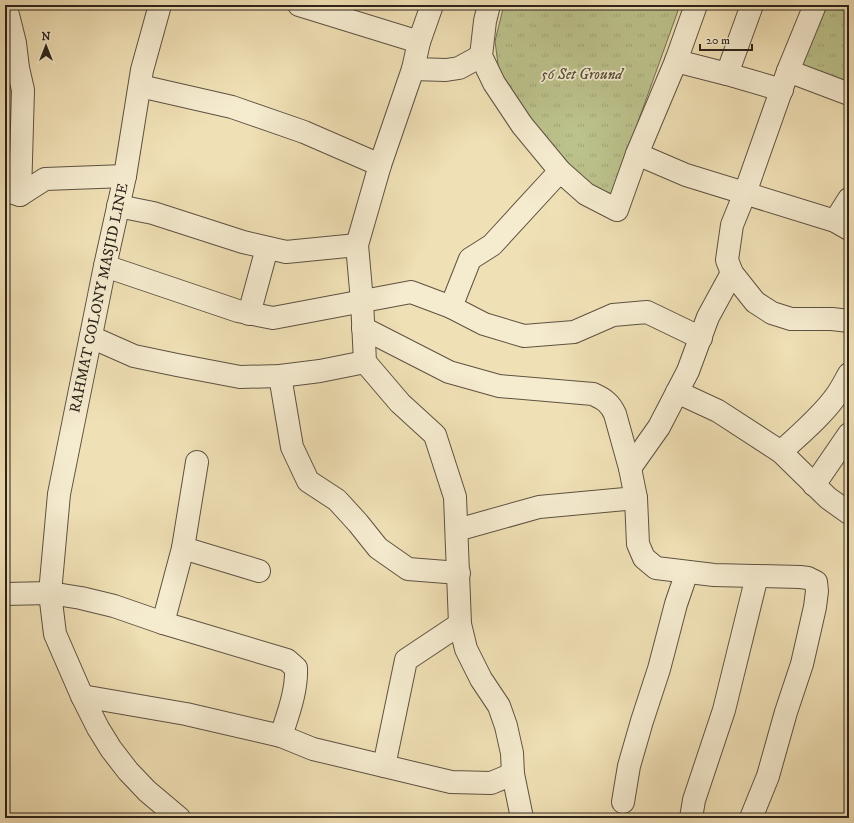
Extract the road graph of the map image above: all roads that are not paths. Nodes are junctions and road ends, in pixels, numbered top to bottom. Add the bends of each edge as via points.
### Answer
1 (160, 5) edge
2 (299, 5) edge
3 (432, 5) edge
4 (489, 5) edge
5 (696, 5) edge
6 (752, 5) edge
7 (815, 5) edge
8 (5, 9) edge
9 (419, 42) junction
10 (481, 56) junction
11 (676, 61) junction
12 (413, 69) junction
13 (727, 74) junction
14 (785, 81) junction
15 (140, 86) junction
16 (849, 94) edge
17 (637, 154) junction
18 (380, 165) junction
19 (560, 171) junction
20 (125, 176) junction
21 (13, 193) edge
22 (745, 193) junction
23 (849, 199) edge
24 (118, 206) junction
25 (842, 225) edge
26 (357, 245) junction
27 (267, 248) junction
28 (105, 266) junction
29 (732, 273) junction
30 (362, 301) junction
31 (451, 307) junction
32 (249, 314) junction
33 (848, 319) edge
34 (363, 328) junction
35 (91, 337) junction
36 (701, 338) junction
37 (365, 362) junction
38 (849, 374) edge
39 (280, 376) junction
40 (677, 392) junction
41 (849, 434) edge
42 (781, 452) junction
43 (197, 462) dead end
44 (630, 468) junction
45 (814, 485) junction
46 (636, 498) junction
47 (849, 513) edge
48 (457, 530) junction
49 (182, 548) junction
50 (259, 571) dead end
51 (687, 572) junction
52 (459, 573) junction
53 (757, 576) junction
54 (50, 593) junction
55 (5, 594) edge
56 (163, 623) junction
57 (460, 624) junction
58 (82, 696) junction
59 (281, 736) junction
60 (384, 766) junction
61 (513, 774) junction
62 (623, 802) dead end
63 (179, 818) edge
64 (522, 818) edge
65 (691, 818) edge
66 (751, 818) edge

1 - 15 street, RAHMAT COLONY MASJID LINE
2 - 9 street
3 - 9 street
4 - 10 street
5 - 11 street
6 - 13 street
7 - 14 street
8 - 21 street via 15,43 23,90
9 - 12 street
10 - 12 street via 459,68
10 - 19 street via 494,83 522,125
11 - 13 street
11 - 17 street
12 - 18 street
13 - 14 street
14 - 16 street
14 - 22 street
15 - 18 street via 232,107 304,132
15 - 20 street, RAHMAT COLONY MASJID LINE
17 - 19 street via 617,210 586,194
17 - 22 street via 686,175
18 - 26 street
19 - 31 street via 492,244 470,259
20 - 21 street via 45,179
20 - 24 street, RAHMAT COLONY MASJID LINE
22 - 25 street
22 - 29 street via 732,225 727,260
23 - 25 street
24 - 27 street via 153,213
24 - 28 street, RAHMAT COLONY MASJID LINE
26 - 27 street via 286,252
26 - 30 street
27 - 32 street
28 - 32 street
28 - 35 street, RAHMAT COLONY MASJID LINE
29 - 33 street via 755,302 772,313 791,319
29 - 36 street via 708,317
30 - 31 street via 411,292
30 - 32 street via 273,318
30 - 34 street
31 - 36 street via 484,324 524,336 574,332 613,314 647,312
34 - 37 street
34 - 44 street via 448,372 499,386 593,394 605,399 615,414
35 - 39 street via 134,356 177,365 240,377
35 - 54 street, RAHMAT COLONY MASJID LINE via 59,494
36 - 40 street
37 - 39 street
37 - 48 street via 400,403 435,435 455,497
38 - 42 street via 838,395
39 - 52 street via 292,447 308,481 337,500 378,548 408,569
40 - 42 street via 718,411
40 - 44 street via 659,427
41 - 45 street
42 - 45 street
43 - 49 street
44 - 46 street
45 - 47 street
46 - 48 street via 538,506
46 - 51 street via 638,544 644,558 656,568
48 - 52 street
49 - 50 street
49 - 56 street
51 - 53 street
51 - 62 street via 629,766
52 - 57 street
53 - 65 street via 724,710 694,800
53 - 66 street via 808,578 816,582 817,591 802,664 768,776
54 - 55 street
54 - 56 street via 114,606
54 - 58 street, RAHMAT COLONY MASJID LINE via 55,634
56 - 59 street via 287,660 296,668 290,710
57 - 60 street via 406,660
57 - 61 street via 466,648 481,679 499,706 512,753
58 - 59 street via 186,714
58 - 63 street, RAHMAT COLONY MASJID LINE via 105,739 128,771
59 - 60 street via 313,749
60 - 61 street via 451,782 491,783
61 - 64 street

